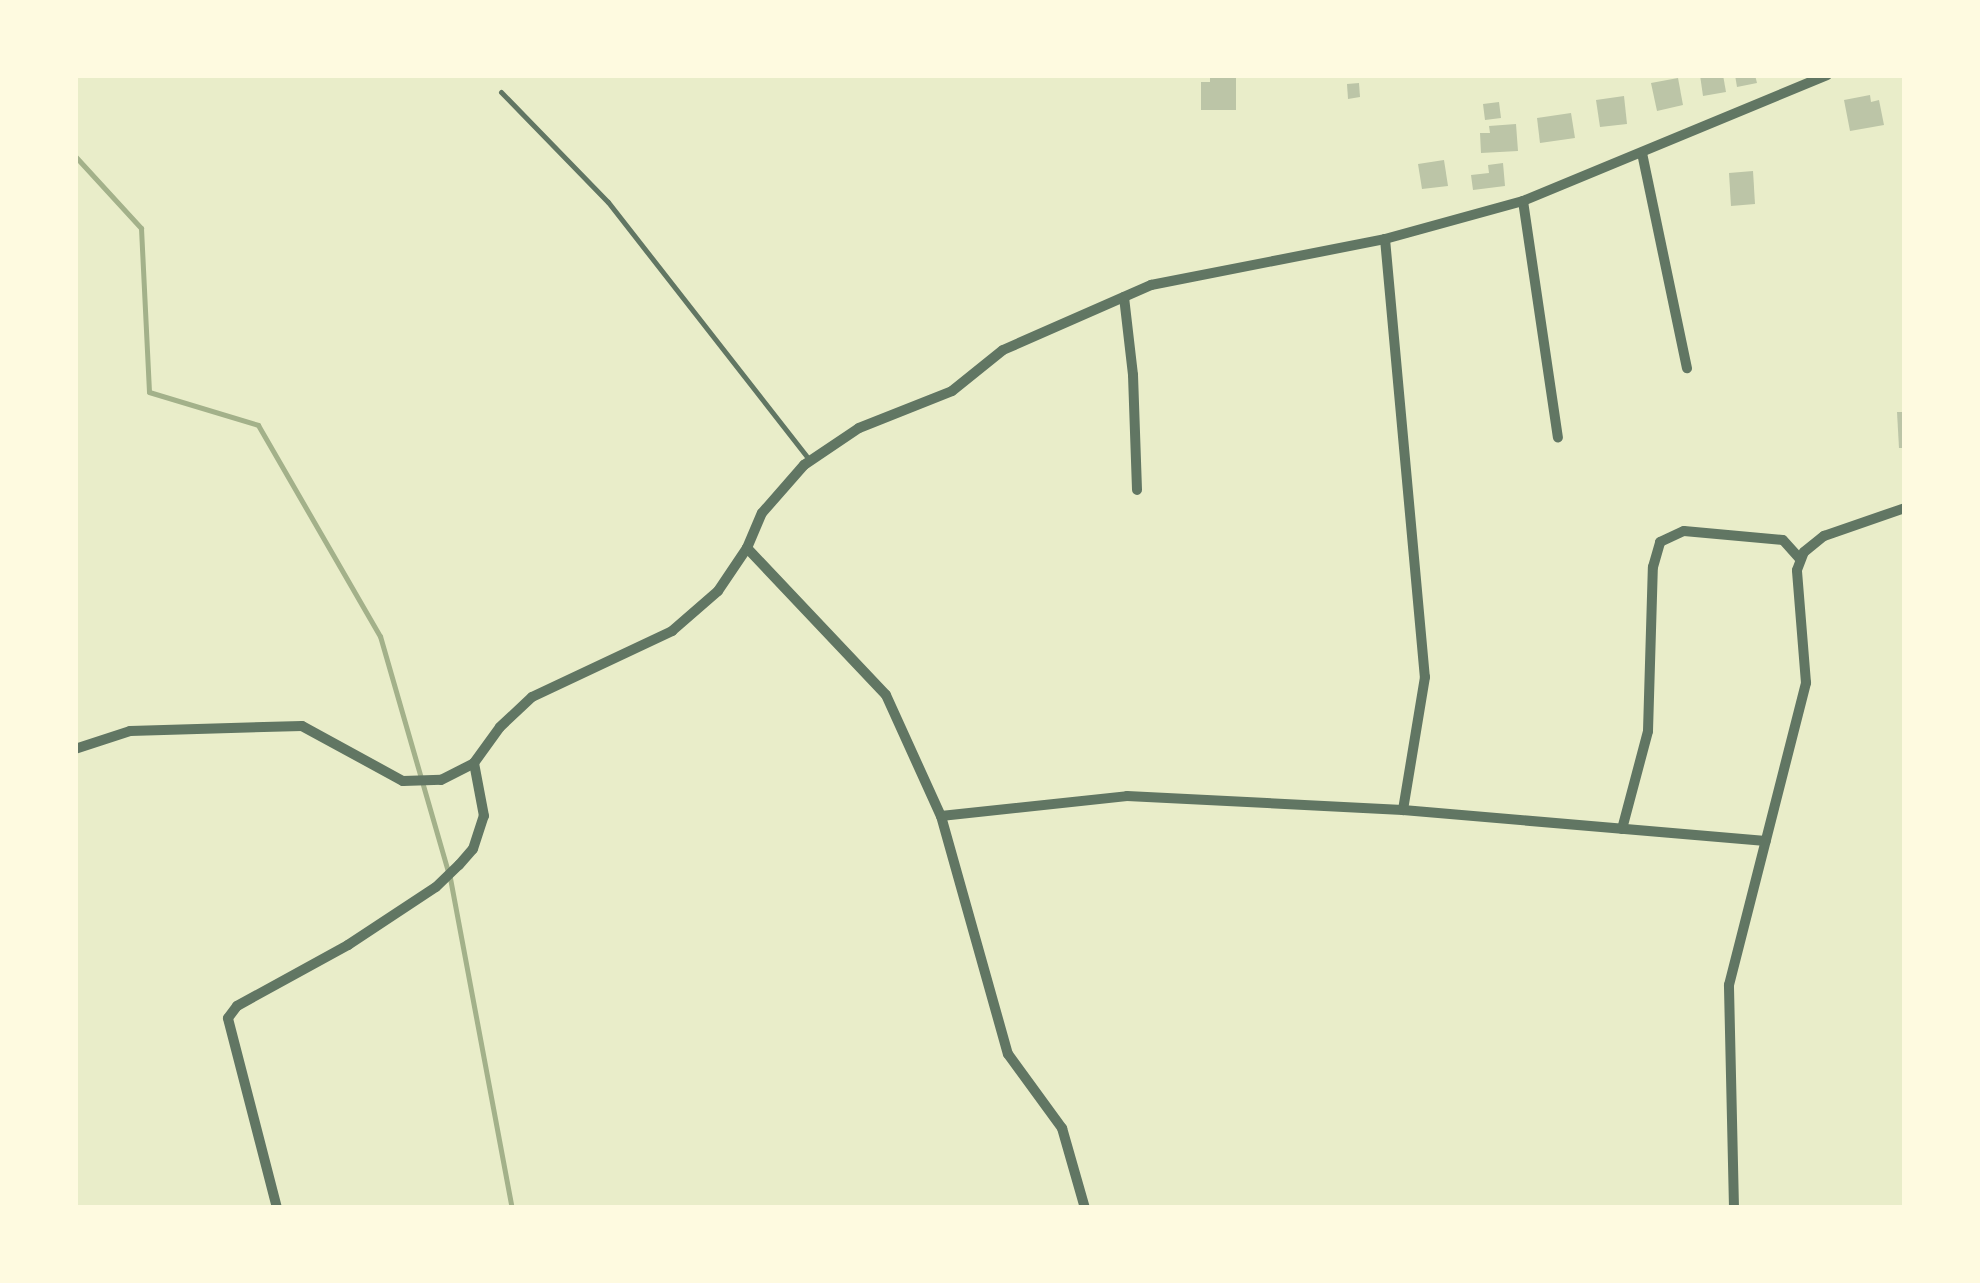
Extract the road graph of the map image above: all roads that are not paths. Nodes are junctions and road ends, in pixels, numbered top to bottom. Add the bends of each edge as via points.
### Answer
1 (1827, 75) edge
2 (501, 92) dead end
3 (1642, 152) junction
4 (1523, 201) junction
5 (1385, 239) junction
6 (1124, 296) junction
7 (1687, 368) dead end
8 (1558, 437) dead end
9 (810, 461) junction
10 (1137, 490) dead end
11 (1905, 508) edge
12 (747, 548) junction
13 (1800, 560) junction
14 (75, 748) edge
15 (474, 762) junction
16 (1403, 810) junction
17 (940, 816) junction
18 (1622, 828) junction
19 (1766, 841) junction
20 (277, 1208) edge
21 (1085, 1208) edge
22 (1734, 1208) edge

1 - 3 street
2 - 9 lane via 608,202
3 - 4 street
3 - 7 street
4 - 5 street
4 - 8 street
5 - 6 street via 1150,284
5 - 16 street via 1425,677
6 - 9 street via 1002,350 952,391 858,428
6 - 10 street
9 - 12 street via 762,513
11 - 13 street via 1824,536
12 - 15 street via 718,592 672,631 532,697
12 - 17 street via 886,695
13 - 18 street via 1783,540 1684,531 1660,542 1652,567 1648,731
13 - 19 street via 1796,583 1806,683
14 - 15 street via 130,731 302,726 403,781 442,780
15 - 20 street via 484,816 459,865 436,887 228,1018
16 - 17 street via 1127,796
16 - 18 street
17 - 21 street via 1008,1054 1062,1128
18 - 19 street
19 - 22 street via 1728,985

